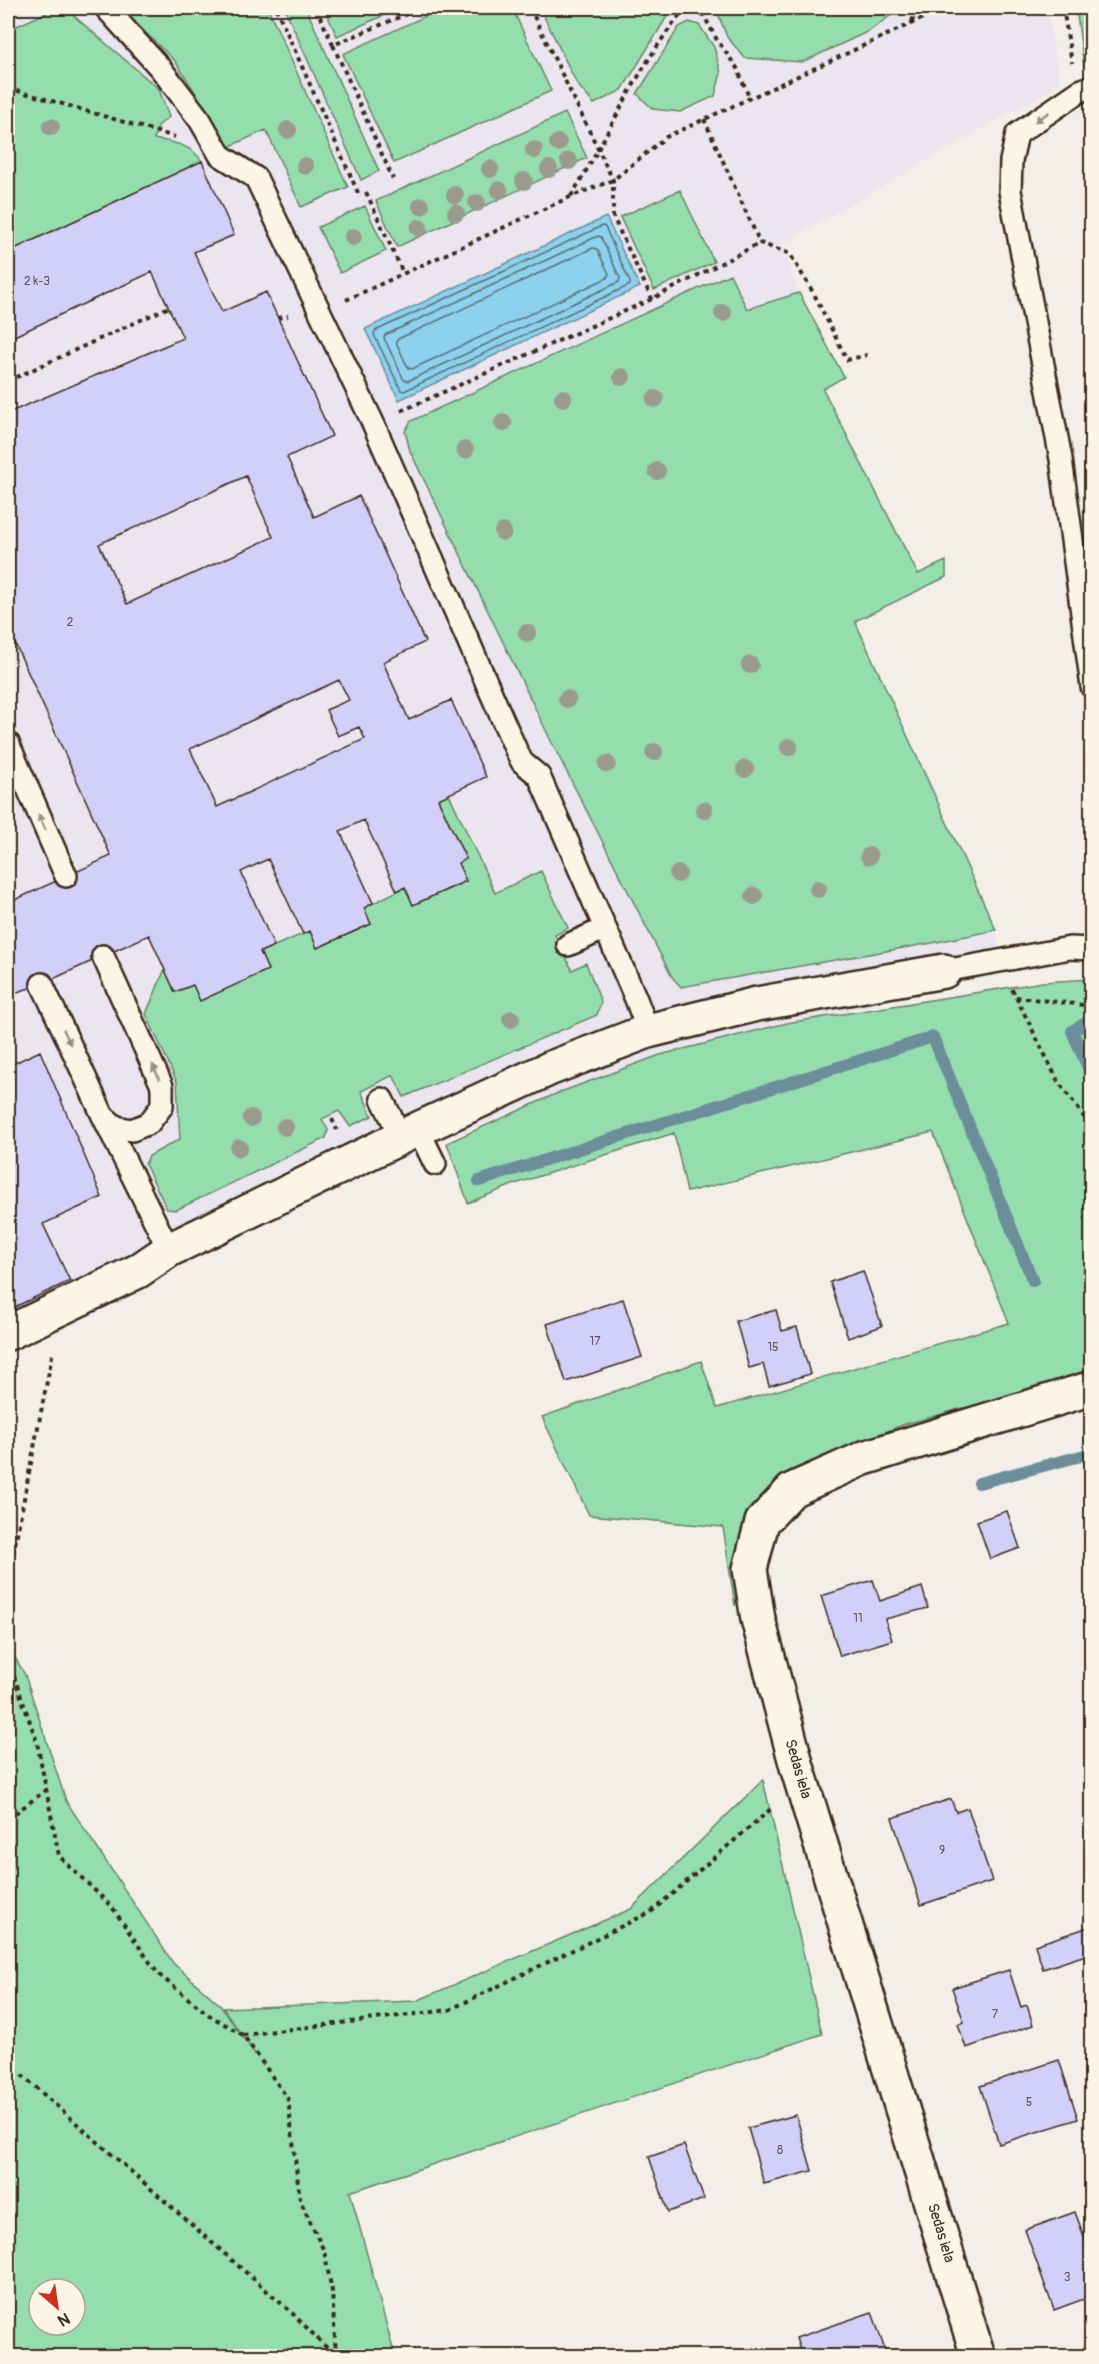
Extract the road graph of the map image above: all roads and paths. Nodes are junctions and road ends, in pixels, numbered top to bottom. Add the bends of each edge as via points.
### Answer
1 (106, 8) edge
2 (276, 8) edge
3 (316, 8) edge
4 (421, 8) edge
5 (530, 8) edge
6 (686, 8) edge
7 (694, 8) edge
8 (916, 8) edge
9 (945, 8) edge
10 (1064, 8) edge
11 (912, 22) junction
12 (333, 45) junction
13 (1074, 73) dead end
14 (1092, 86) edge
15 (8, 88) edge
16 (749, 97) junction
17 (704, 119) junction
18 (1086, 122) dead end
19 (1090, 145) edge
20 (600, 150) junction
21 (220, 155) junction
22 (1092, 161) edge
23 (393, 179) dead end
24 (613, 180) junction
25 (366, 192) dead end
26 (359, 195) dead end
27 (570, 197) junction
28 (760, 243) junction
29 (403, 273) junction
30 (652, 299) junction
31 (169, 307) dead end
32 (320, 312) junction
33 (278, 318) dead end
34 (867, 355) dead end
35 (8, 381) edge
36 (373, 423) junction
37 (1092, 687) edge
38 (8, 743) edge
39 (66, 876) dead end
40 (604, 929) junction
41 (568, 945) dead end
42 (1092, 949) edge
43 (103, 956) dead end
44 (1001, 960) junction
45 (944, 971) joint
46 (42, 984) dead end
47 (1016, 997) junction
48 (1092, 1006) edge
49 (648, 1031) junction
50 (382, 1099) dead end
51 (103, 1116) junction
52 (1092, 1128) edge
53 (410, 1133) junction
54 (435, 1164) dead end
55 (169, 1250) junction
56 (8, 1333) edge
57 (58, 1348) dead end
58 (1092, 1388) edge
59 (8, 1580) edge
60 (8, 1659) edge
61 (802, 1782) junction
62 (47, 1789) junction
63 (8, 1819) edge
64 (243, 2036) junction
65 (8, 2063) edge
66 (336, 2356) edge
67 (978, 2356) edge

1 - 21 lane via 168,77
2 - 26 path
3 - 12 path
4 - 12 path
5 - 20 path
6 - 20 path via 630,90
7 - 16 path via 703,14 737,68
8 - 11 path
9 - 11 path
10 - 13 path
11 - 16 path
12 - 23 path
14 -> 37 lane via 1017,134 1010,191 1060,459
15 - 21 path via 186,139
16 - 17 path
17 - 24 path via 666,137
17 - 28 path
18 - 19 path
19 - 22 path
20 - 24 path
20 - 27 path
21 - 32 lane via 256,178
24 - 27 path
24 - 30 path via 613,217
25 - 29 path
27 - 29 path
28 - 30 path
28 - 34 path via 790,254 847,360
29 - 32 path
30 - 36 path
31 - 35 path
32 - 33 path
32 - 36 lane
36 - 40 lane via 516,750 522,762 539,776
39 -> 38 lane
40 - 41 lane
40 - 49 lane
42 - 44 lane via 1070,948
51 -> 43 lane via 116,1127 132,1130 149,1123 162,1106 162,1086
44 - 45 lane
44 - 47 path
45 - 49 street via 757,1004
46 -> 51 lane
47 - 48 path
47 - 52 path via 1058,1081
49 - 53 street via 551,1068
50 - 53 lane
51 - 55 lane
53 - 54 lane
53 - 55 street
55 - 56 street via 138,1271
57 - 59 path via 52,1356
58 - 61 street, Sedas iela via 864,1458 792,1490 762,1522 750,1569 758,1619
60 - 62 path via 37,1742
61 - 64 path via 651,1912 449,2010
61 - 67 street, Sedas iela
62 - 63 path
62 - 64 path via 59,1856 112,1907 158,1974 209,2015
64 - 66 path via 288,2100 300,2200 324,2251 332,2290
65 - 66 path

